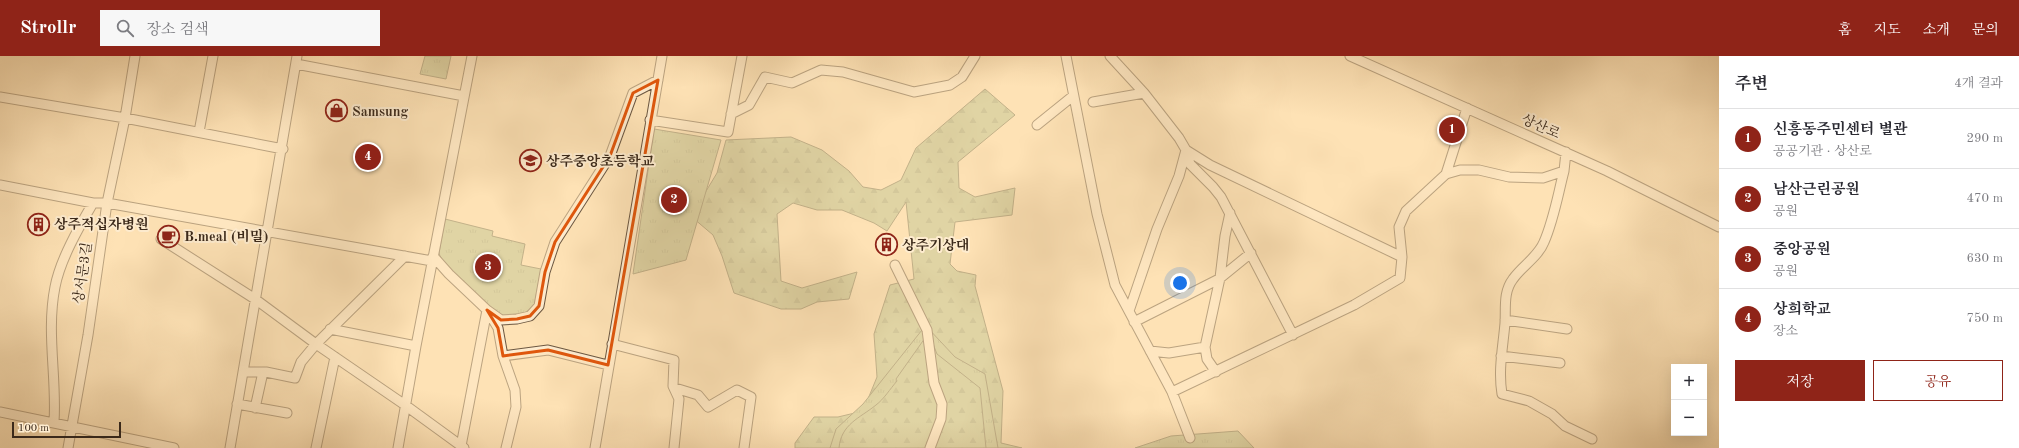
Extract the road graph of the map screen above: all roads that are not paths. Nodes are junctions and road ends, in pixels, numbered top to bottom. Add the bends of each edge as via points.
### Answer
1 (135, 56) edge
2 (214, 56) edge
3 (472, 56) edge
4 (662, 56) edge
5 (742, 56) edge
6 (975, 56) edge
7 (1066, 56) edge
8 (1110, 56) edge
9 (1350, 56) edge
10 (296, 60) edge
11 (658, 80) junction
12 (1144, 93) junction
13 (464, 96) junction
14 (1073, 96) junction
15 (0, 97) edge
16 (1093, 102) dead end
17 (1467, 108) junction
18 (731, 114) junction
19 (125, 118) junction
20 (650, 120) junction
21 (1037, 126) dead end
22 (199, 132) junction
23 (282, 149) junction
24 (1186, 150) junction
25 (1566, 152) junction
26 (1564, 171) junction
27 (1446, 174) junction
28 (0, 185) edge
29 (93, 203) junction
30 (107, 203) junction
31 (1230, 213) junction
32 (1719, 227) edge
33 (268, 230) junction
34 (162, 239) dead end
35 (1251, 254) junction
36 (405, 256) junction
37 (1402, 257) junction
38 (432, 259) junction
39 (895, 265) dead end
40 (1220, 278) junction
41 (255, 299) junction
42 (487, 310) junction
43 (1129, 311) junction
44 (1505, 320) junction
45 (1134, 322) junction
46 (330, 329) junction
47 (1566, 329) dead end
48 (1293, 335) junction
49 (316, 344) junction
50 (612, 344) junction
51 (416, 346) junction
52 (1205, 347) junction
53 (1150, 351) junction
54 (503, 356) junction
55 (1501, 356) junction
56 (335, 358) junction
57 (1560, 363) dead end
58 (608, 365) junction
59 (243, 372) junction
60 (263, 372) junction
61 (1216, 372) junction
62 (675, 388) junction
63 (1172, 392) junction
64 (237, 404) junction
65 (405, 405) junction
66 (256, 408) junction
67 (0, 412) edge
68 (287, 414) dead end
69 (54, 422) junction
70 (72, 426) junction
71 (1190, 438) dead end
72 (1592, 438) dead end
73 (144, 445) edge
74 (462, 447) edge
75 (68, 448) edge
76 (174, 448) edge
77 (230, 448) edge
78 (316, 448) edge
79 (398, 448) edge
80 (506, 448) edge
81 (594, 448) edge
82 (674, 448) edge
83 (744, 448) edge
84 (930, 448) edge

1 - 19 street, 상서문3길
2 - 22 street
3 - 13 street
4 - 11 street
5 - 18 street
6 - 18 street via 962,77 950,84 914,92 843,72 821,70 792,83 765,78 749,105
7 - 14 street
8 - 12 street
9 - 17 street, 상산로
10 - 13 street
10 - 23 street
11 - 20 street
11 - 42 street via 634,93 610,156 555,242 545,272 539,306 530,316 517,319 501,320
12 - 16 street
12 - 24 street
13 - 38 street
14 - 21 street
14 - 43 street via 1098,221 1115,285
15 - 19 street
17 - 25 street, 상산로
17 - 27 street
18 - 20 street via 728,132
19 - 22 street
19 - 30 street, 상서문3길
20 - 50 street
22 - 23 street
23 - 33 street
24 - 31 street via 1190,164 1213,187
24 - 37 street via 1210,165
24 - 43 street via 1179,176 1157,229
25 - 26 street
25 - 32 street, 상산로
26 - 27 street via 1543,178 1509,177 1479,170 1460,170
26 - 44 street via 1554,215 1544,243 1532,260 1512,280 1506,296
27 - 37 street via 1406,211 1399,227
28 - 29 street
29 - 30 street
29 - 69 street via 55,285 52,341 56,399
30 - 33 street
30 - 70 street, 상서문3길
31 - 35 street
31 - 40 street
33 - 36 street
33 - 41 street
34 - 41 street
35 - 40 street
35 - 48 street
36 - 38 street
36 - 46 street
37 - 48 street via 1400,278 1354,305
38 - 42 street
38 - 51 street
39 - 84 street via 927,330 934,383 942,404 940,419
40 - 45 street
40 - 52 street
41 - 49 street
41 - 59 street
42 - 54 street via 498,328
42 - 74 street
43 - 45 street
44 - 47 street
44 - 55 street
45 - 53 street
46 - 49 street
46 - 51 street
48 - 61 street
49 - 56 street
49 - 60 street via 300,362 295,378
50 - 58 street
50 - 62 street via 674,360
51 - 65 street
52 - 53 street via 1169,353
52 - 61 street via 1207,359
53 - 63 street
54 - 58 street via 548,350
54 - 80 street via 515,390 516,407
55 - 57 street
55 - 72 street via 1502,394 1529,401 1552,414 1565,426
56 - 65 street
56 - 78 street
58 - 81 street
59 - 60 street
59 - 64 street
60 - 66 street
61 - 63 street
62 - 82 street via 679,399
62 - 83 street via 698,395 708,407 736,390 751,397
63 - 71 street
64 - 66 street
64 - 77 street
65 - 74 street
65 - 79 street
66 - 68 street
67 - 69 street
69 - 70 street
70 - 73 street
70 - 75 street, 상서문3길
73 - 76 street

